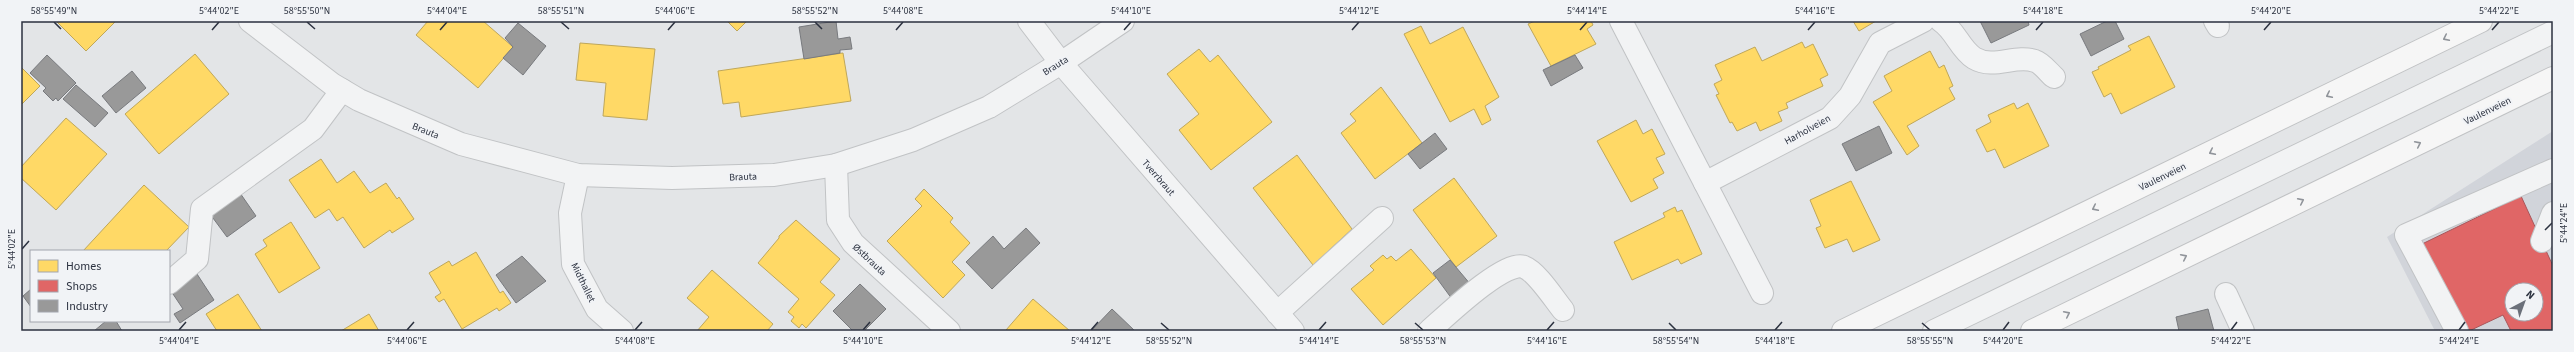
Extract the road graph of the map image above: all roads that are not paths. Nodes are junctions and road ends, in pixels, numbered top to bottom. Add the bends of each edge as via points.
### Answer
1 (250, 21) edge
2 (1029, 21) edge
3 (1123, 21) edge
4 (1621, 21) edge
5 (1923, 21) edge
6 (1941, 21) edge
7 (2481, 21) edge
8 (2553, 32) edge
9 (1061, 62) junction
10 (2054, 77) dead end
11 (2553, 78) edge
12 (342, 90) junction
13 (836, 165) junction
14 (2553, 170) edge
15 (578, 175) junction
16 (1705, 183) junction
17 (2553, 212) edge
18 (1382, 218) dead end
19 (2542, 241) dead end
20 (170, 282) edge
21 (1762, 293) dead end
22 (2226, 294) dead end
23 (1563, 310) dead end
24 (1277, 313) junction
25 (622, 331) edge
26 (949, 331) edge
27 (1293, 331) edge
28 (1429, 331) edge
29 (1843, 331) edge
30 (1934, 331) edge
31 (2032, 331) edge
32 (2243, 331) edge
33 (2458, 331) edge

1 - 12 street, Brauta
2 - 9 street, Tverrbraut
3 - 9 street, Brauta
4 - 16 street
5 - 16 street, Harholveien via 1880,43 1850,96 1830,118
6 - 10 street via 1973,57 2001,63 2017,59 2036,61
7 -> 29 main road, Vaulenveien
8 - 30 street
9 - 13 street, Brauta via 989,107 913,140
9 - 24 street, Tverrbraut
31 -> 11 main road, Vaulenveien
12 - 15 street, Brauta via 390,115 461,144
12 - 20 street via 313,129 202,209 197,259
13 - 15 street, Brauta via 774,175 672,178
13 - 26 street, Østbrauta via 838,220 853,243
14 - 33 street via 2406,235
15 - 25 street, Midthallet via 570,213 573,264 597,309
16 - 21 street
17 - 19 street
18 - 24 street
22 - 32 street
23 - 28 street via 1538,278 1524,266 1510,267 1473,292
24 - 27 street, Tverrbraut

